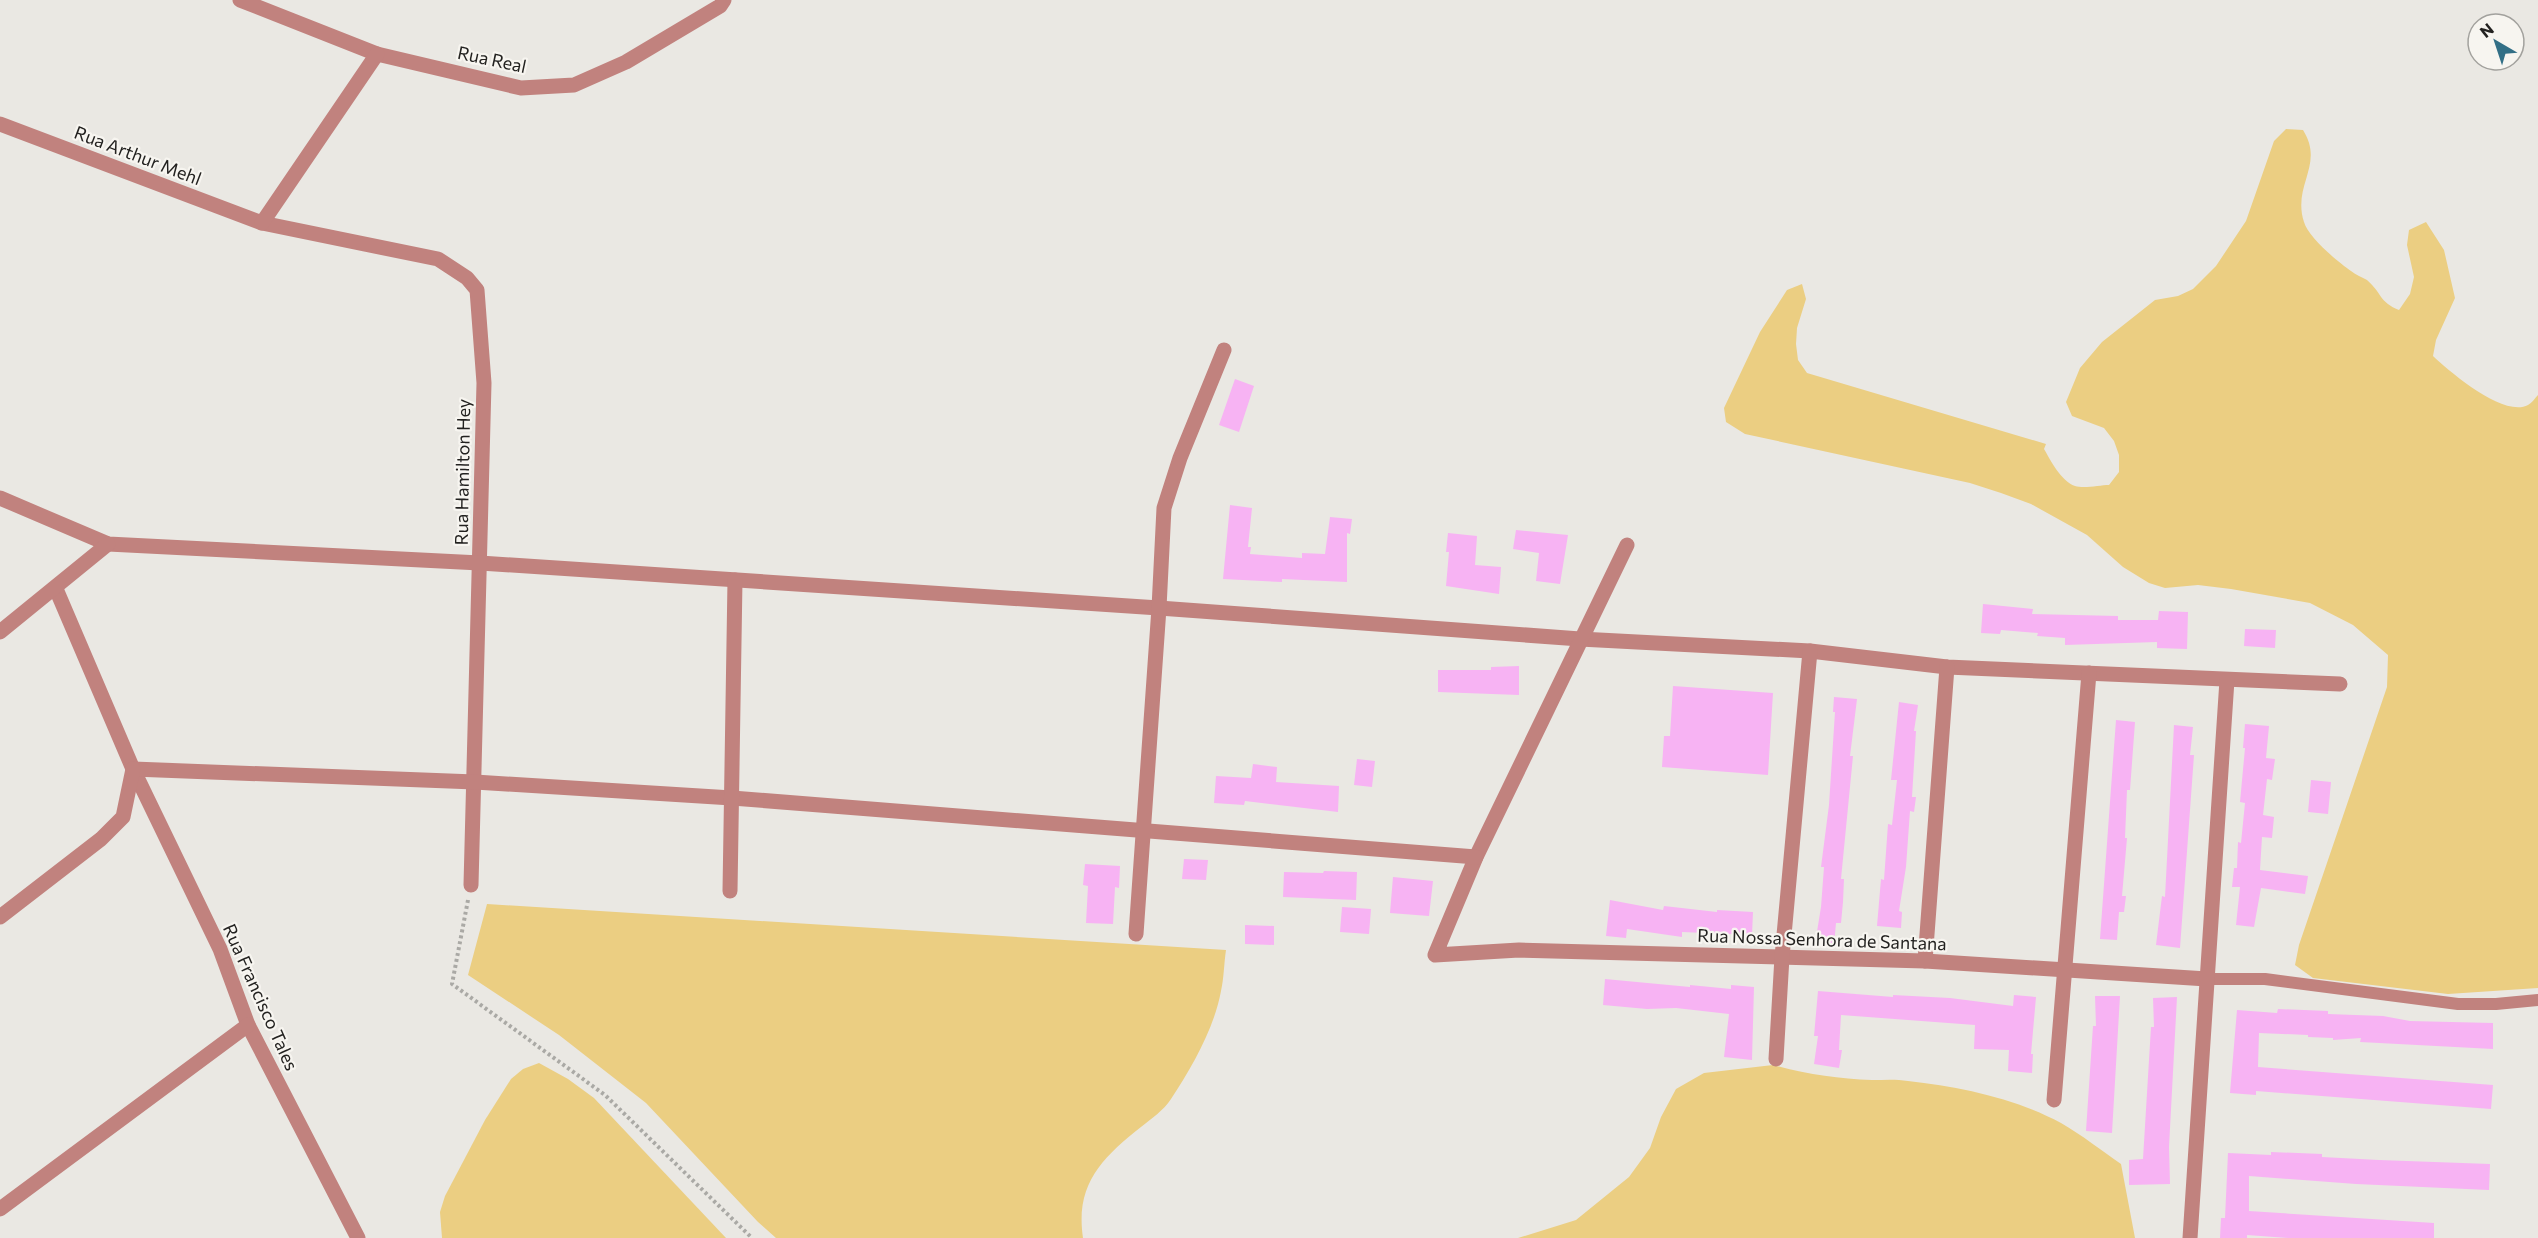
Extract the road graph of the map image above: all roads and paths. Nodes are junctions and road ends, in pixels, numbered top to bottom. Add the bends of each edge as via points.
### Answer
1 (240, 0) edge
2 (725, 2) edge
3 (377, 54) junction
4 (0, 124) edge
5 (262, 223) junction
6 (1224, 350) dead end
7 (0, 498) edge
8 (108, 544) junction
9 (1627, 545) dead end
10 (480, 563) junction
11 (735, 580) junction
12 (56, 589) junction
13 (1160, 608) junction
14 (0, 633) edge
15 (1580, 639) junction
16 (1810, 651) junction
17 (1947, 667) junction
18 (2089, 672) junction
19 (2227, 680) junction
20 (2340, 684) dead end
21 (133, 769) junction
22 (475, 782) junction
23 (732, 798) junction
24 (1142, 831) junction
25 (1476, 857) junction
26 (471, 885) joint
27 (730, 891) dead end
28 (0, 918) edge
29 (1136, 934) dead end
30 (1782, 957) junction
31 (1925, 961) junction
32 (2064, 971) junction
33 (2207, 979) junction
34 (2538, 1000) edge
35 (248, 1025) junction
36 (1776, 1059) dead end
37 (2054, 1100) dead end
38 (0, 1209) edge
39 (357, 1238) edge
40 (752, 1238) edge
41 (2190, 1238) edge

1 - 3 street, Rua Real
2 - 3 street, Rua Real via 626,62 574,85 521,88
3 - 5 street
4 - 5 street, Rua Arthur Mehl
5 - 10 street, Rua Hamilton Hey via 438,259 467,278 477,290 484,383
6 - 13 street via 1164,508
7 - 8 street
8 - 10 street
8 - 12 street
9 - 15 street
10 - 11 street
10 - 22 street, Rua Hamilton Hey
11 - 13 street
11 - 23 street
12 - 14 street
12 - 21 street, Rua Francisco Tales
13 - 15 street
13 - 24 street
15 - 16 street
15 - 25 street
16 - 17 street
16 - 30 street
17 - 18 street
17 - 31 street
18 - 19 street
18 - 32 street
19 - 20 street
19 - 33 street
21 - 22 street
21 - 28 street via 123,817 101,839
21 - 35 street, Rua Francisco Tales via 220,949
22 - 23 street
22 - 26 street, Rua Hamilton Hey
23 - 24 street
23 - 27 street
24 - 25 street
24 - 29 street
25 - 30 street, Rua Nossa Senhora de Santana via 1435,955 1519,950
26 - 40 path via 452,984 605,1095
30 - 31 street, Rua Nossa Senhora de Santana
30 - 36 street
31 - 32 street, Rua Nossa Senhora de Santana
32 - 33 street, Rua Nossa Senhora de Santana
32 - 37 street
33 - 34 lane via 2265,979 2458,1004
33 - 41 street
35 - 38 street
35 - 39 street, Rua Francisco Tales

